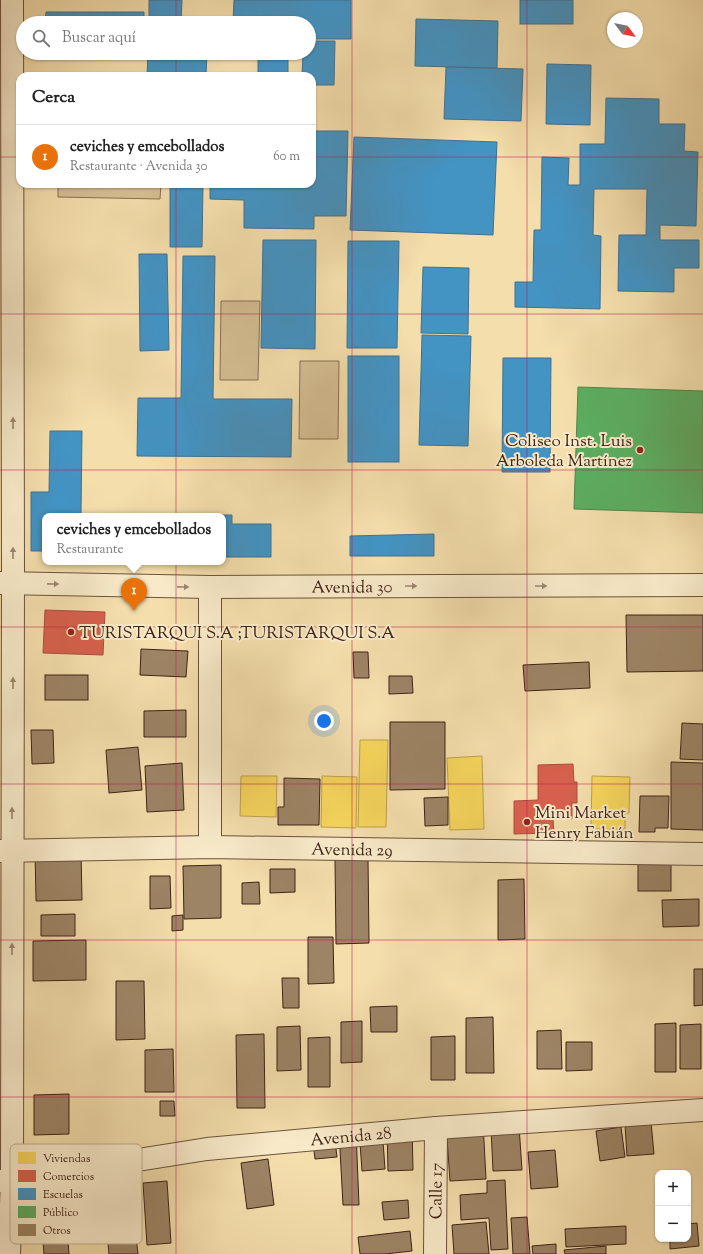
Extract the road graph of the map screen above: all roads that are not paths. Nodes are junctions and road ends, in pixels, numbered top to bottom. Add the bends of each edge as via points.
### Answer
1 (12, 0) edge
2 (6, 583) edge
3 (703, 585) edge
4 (210, 587) junction
5 (210, 847) junction
6 (6, 852) edge
7 (703, 854) edge
8 (703, 1110) edge
9 (436, 1128) junction
10 (142, 1159) edge
11 (6, 1180) edge
12 (9, 1254) edge
13 (435, 1254) edge

2 -> 1 street
2 -> 4 street, Avenida 30
6 -> 2 street
4 -> 3 street, Avenida 30
4 - 5 street
5 - 6 street, Avenida 29
5 - 7 street, Avenida 29
11 -> 6 street
8 - 9 street, Avenida 28
9 - 10 street, Avenida 28 via 207,1149
9 - 13 street, Calle 17
11 - 12 street

